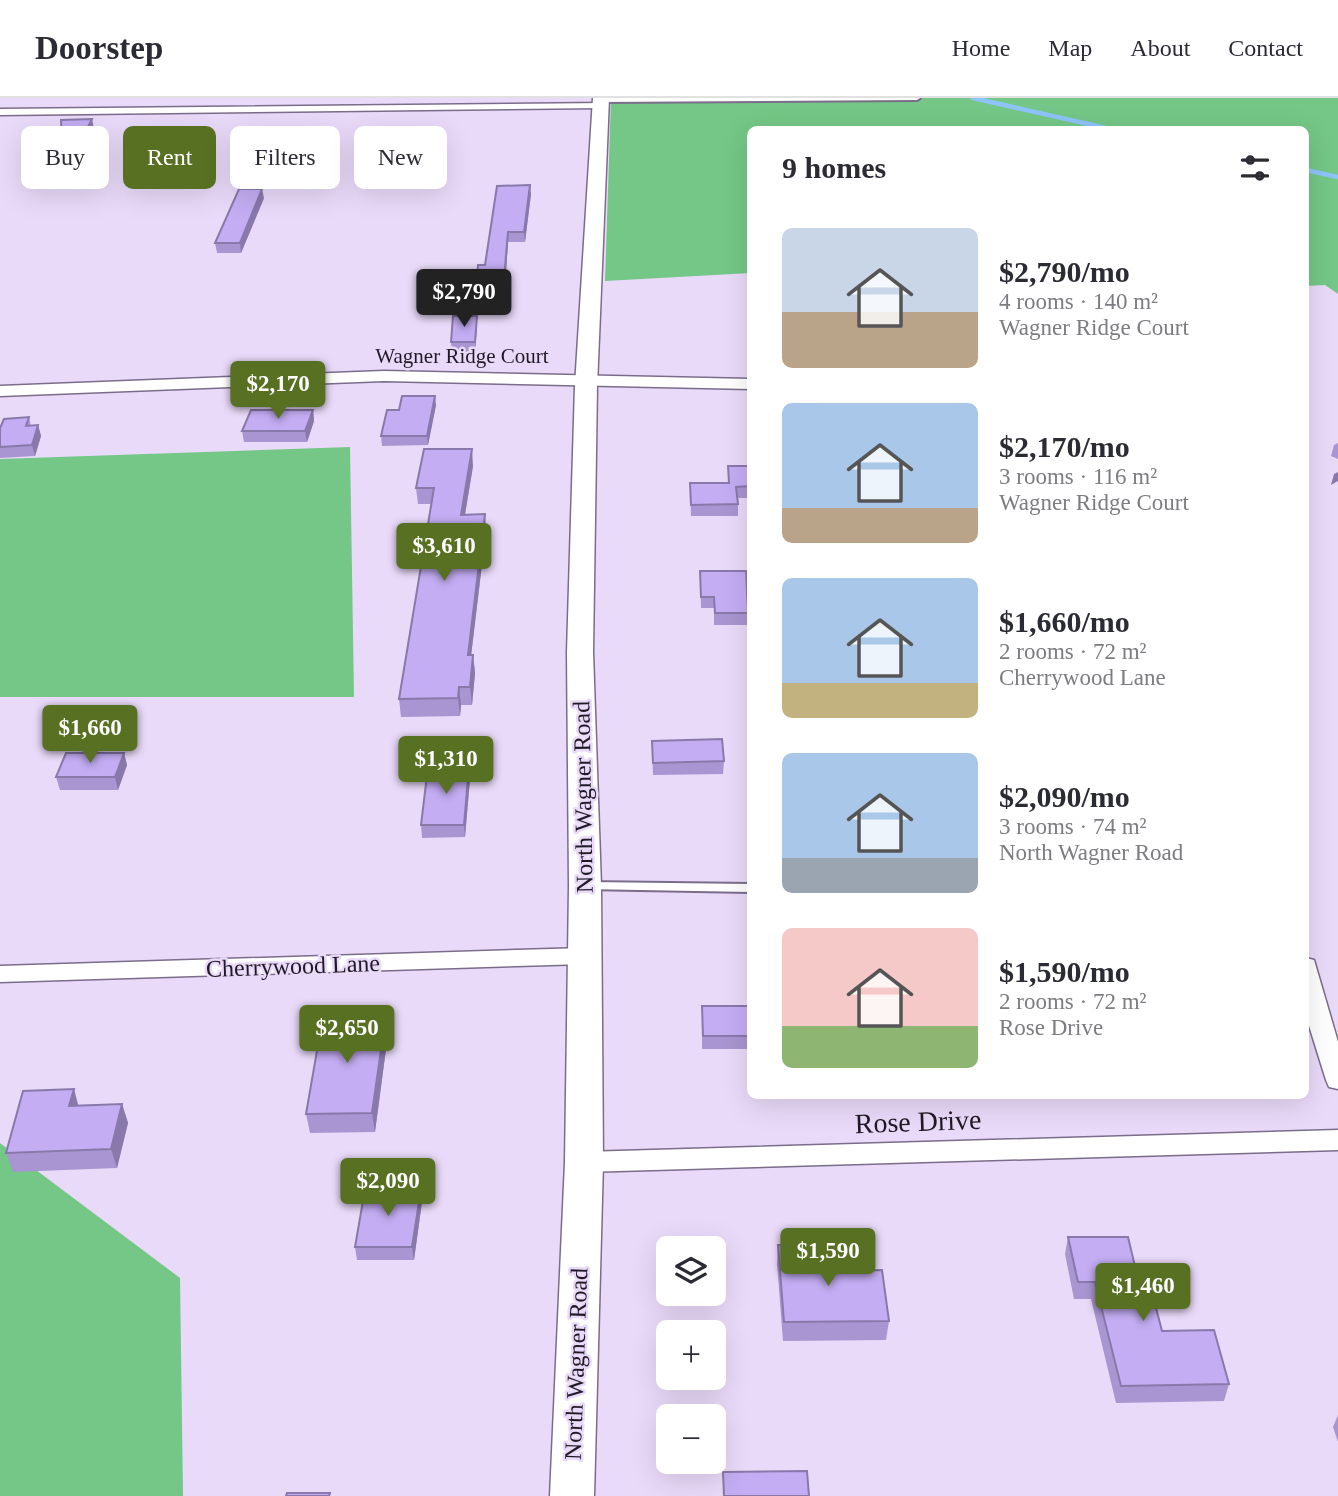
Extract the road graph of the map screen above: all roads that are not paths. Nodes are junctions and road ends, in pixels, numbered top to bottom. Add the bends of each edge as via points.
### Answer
1 (917, 98) edge
2 (601, 101) edge
3 (0, 112) edge
4 (587, 378) junction
5 (747, 384) edge
6 (0, 391) edge
7 (585, 886) junction
8 (747, 888) edge
9 (585, 956) junction
10 (0, 974) edge
11 (1309, 986) edge
12 (1338, 1080) edge
13 (1337, 1134) edge
14 (583, 1162) junction
15 (572, 1496) edge

1 - 2 lane
2 - 3 street
2 - 4 main road, North Wagner Road
4 - 5 street, Wagner Ridge Court
4 - 6 street, Wagner Ridge Court via 384,376
4 - 7 main road, North Wagner Road via 580,652
7 - 8 lane
7 - 9 main road, North Wagner Road
9 - 10 street, Cherrywood Lane
9 - 14 main road, North Wagner Road
11 - 12 street
13 - 14 street, Rose Drive
14 - 15 main road, North Wagner Road

